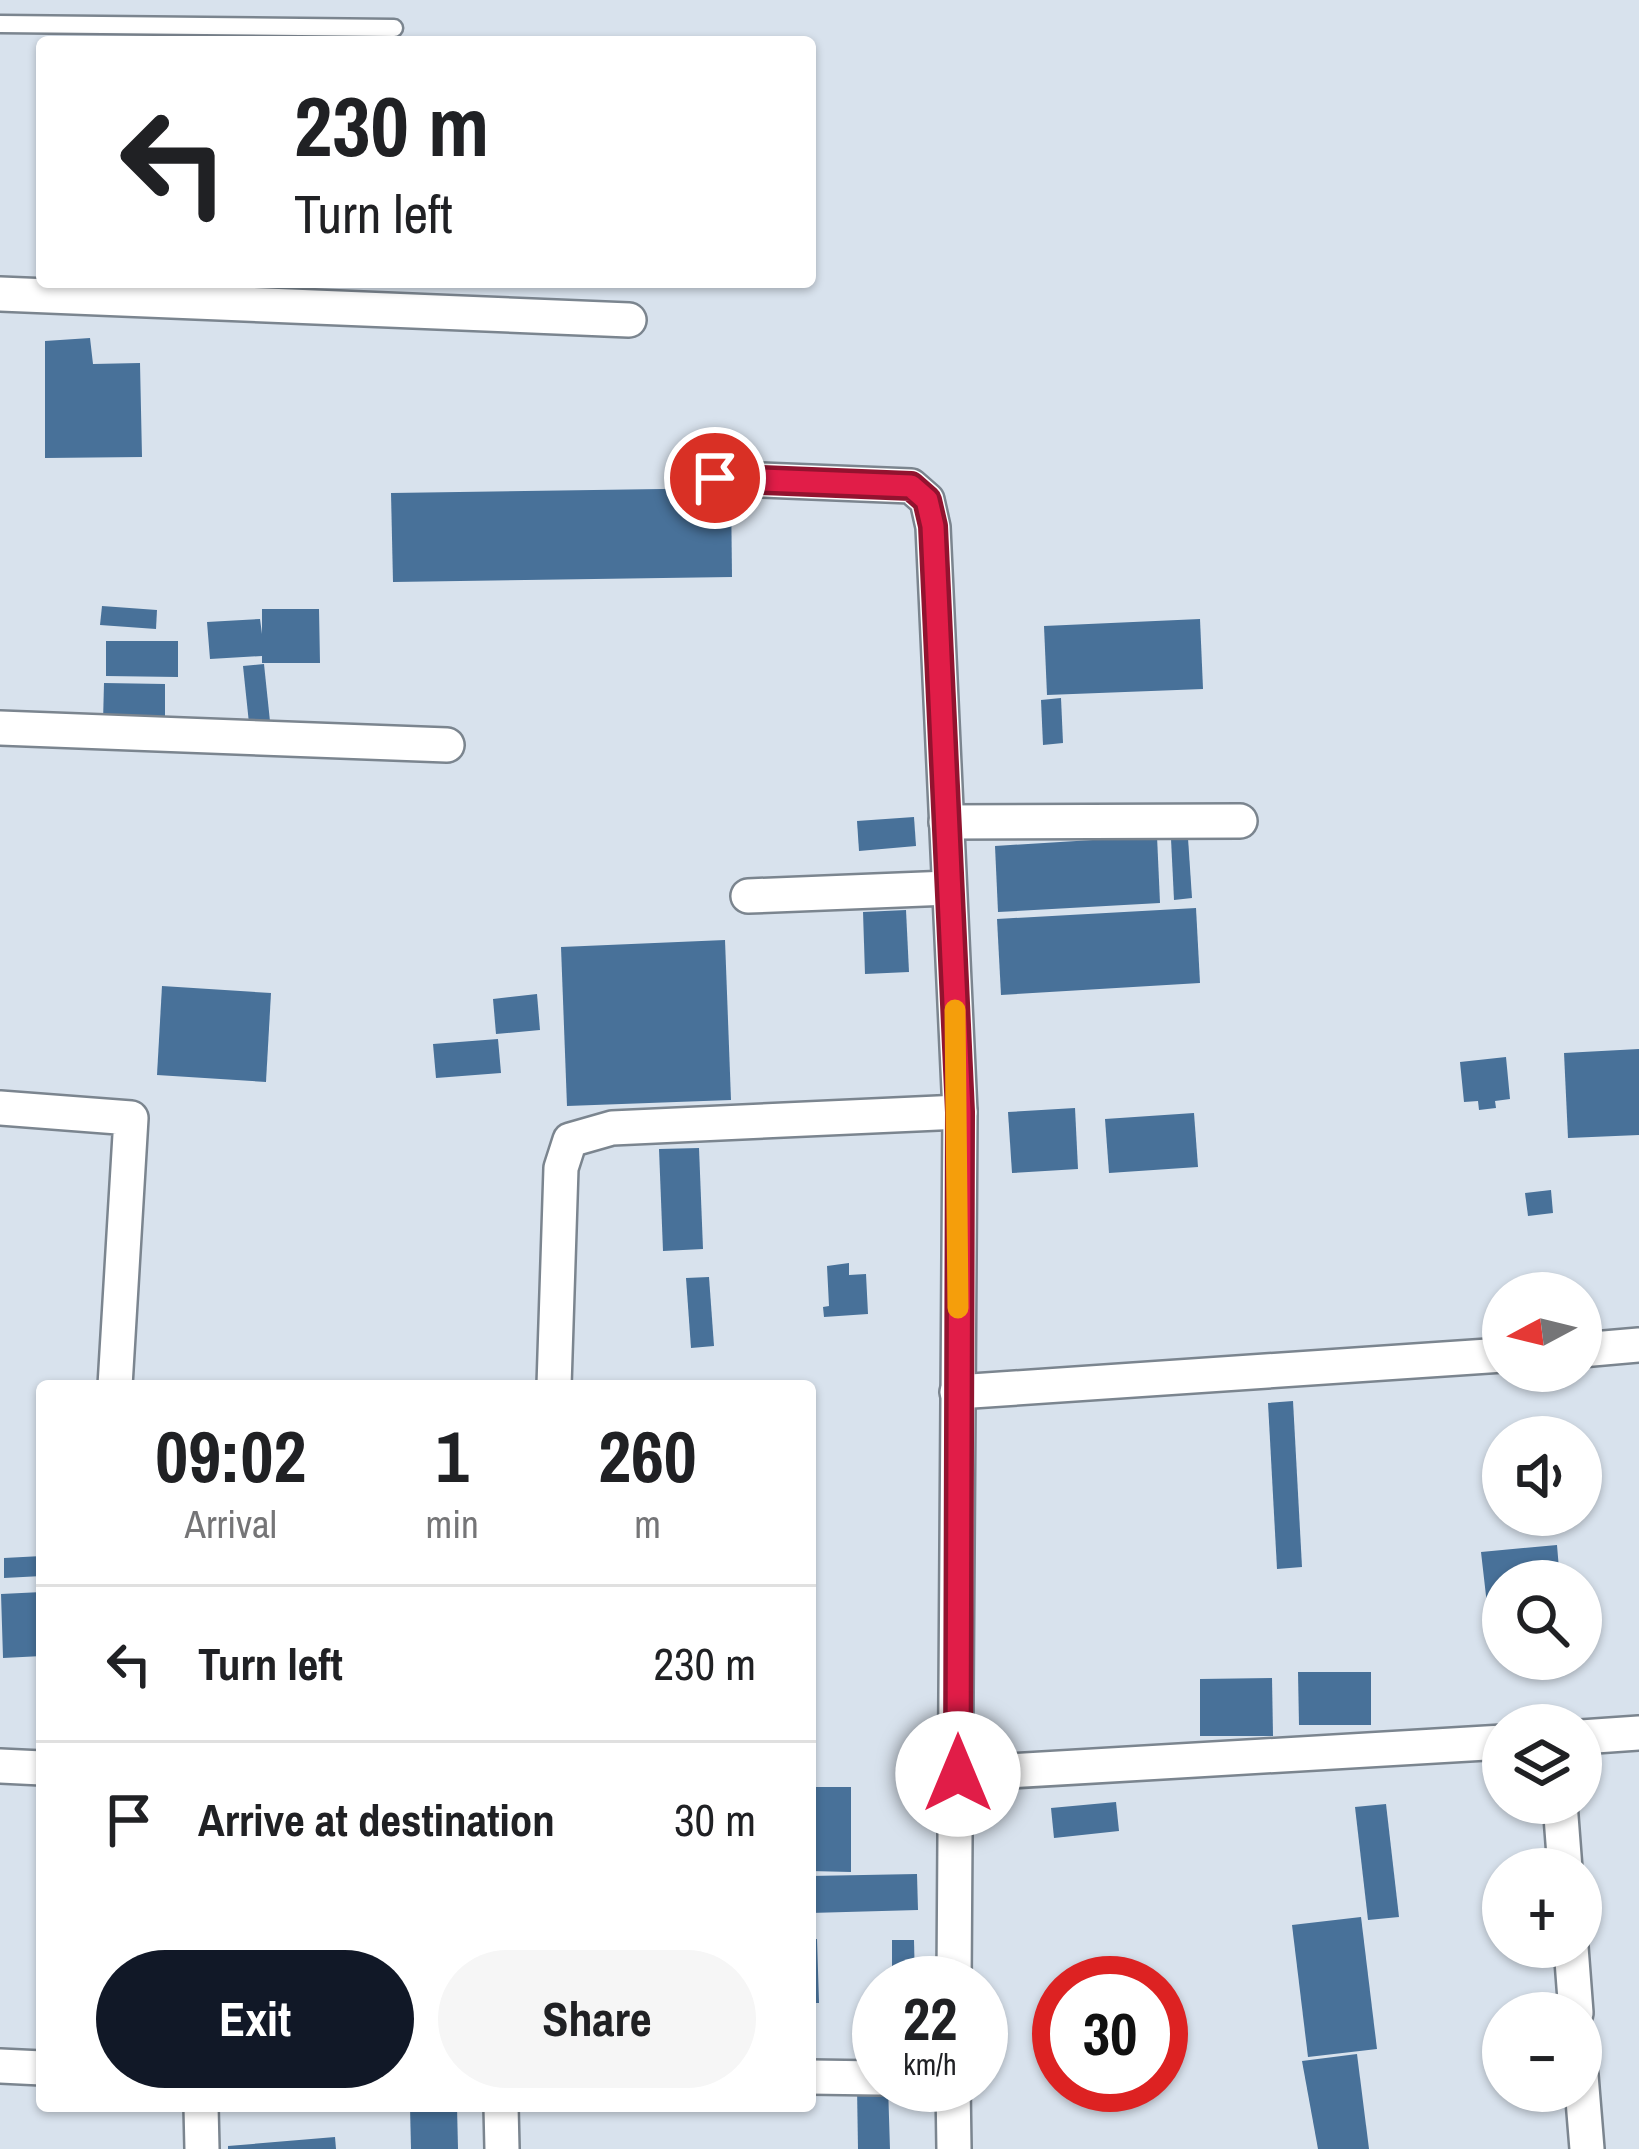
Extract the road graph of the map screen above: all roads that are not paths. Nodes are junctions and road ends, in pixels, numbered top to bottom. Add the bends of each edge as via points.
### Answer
1 (0, 23) edge
2 (394, 28) dead end
3 (0, 294) edge
4 (629, 320) dead end
5 (715, 478) dead end
6 (0, 728) edge
7 (447, 745) dead end
8 (1240, 821) dead end
9 (946, 822) junction
10 (950, 887) junction
11 (748, 896) dead end
12 (0, 1108) edge
13 (960, 1112) junction
14 (1639, 1345) edge
15 (1602, 1348) edge
16 (1482, 1356) edge
17 (115, 1380) edge
18 (554, 1380) edge
19 (957, 1392) junction
20 (1639, 1733) edge
21 (1602, 1736) edge
22 (1482, 1743) edge
23 (0, 1766) edge
24 (36, 1768) edge
25 (958, 1774) junction
26 (955, 1956) edge
27 (0, 2066) edge
28 (36, 2068) edge
29 (816, 2077) edge
30 (852, 2078) edge
31 (201, 2112) edge
32 (501, 2112) edge
33 (953, 2112) edge
34 (1584, 2112) edge
35 (202, 2149) edge
36 (502, 2149) edge
37 (954, 2149) edge
38 (1587, 2149) edge

1 - 2 lane
3 - 4 street
5 - 9 street via 894,483 927,500
6 - 7 street
8 - 9 street
9 - 10 street
10 - 11 street
10 - 13 street
12 - 17 street via 131,1118
13 - 18 street via 612,1128 570,1140 561,1168
13 - 19 street
14 - 15 street
16 - 19 street
19 - 25 street
20 - 21 street
22 - 25 street
23 - 24 street
25 - 26 street
27 - 28 street
29 - 30 street
31 - 35 street
32 - 36 street
33 - 37 street
34 - 38 street

